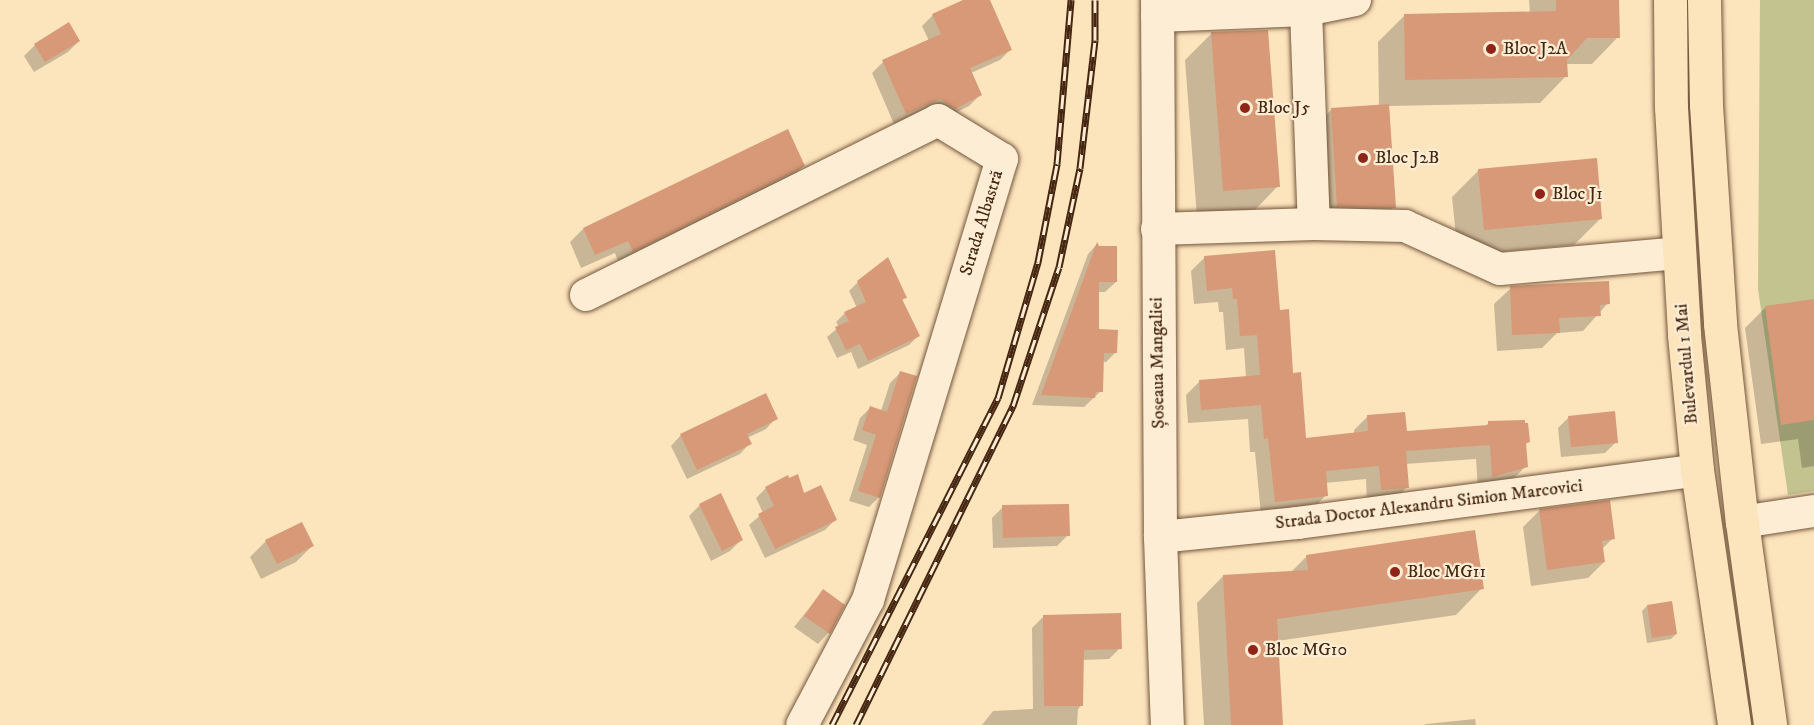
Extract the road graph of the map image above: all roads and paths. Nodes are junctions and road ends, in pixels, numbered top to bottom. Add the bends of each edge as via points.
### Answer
1 (1355, 0) edge
2 (1670, 0) edge
3 (1704, 0) edge
4 (1157, 8) edge
5 (1306, 10) junction
6 (1314, 224) junction
7 (1157, 229) junction
8 (1678, 253) junction
9 (586, 295) dead end
10 (1697, 470) junction
11 (1814, 511) edge
12 (1742, 522) junction
13 (1160, 537) junction
14 (802, 725) edge
15 (1167, 725) edge
16 (1734, 725) edge
17 (1770, 725) edge

1 - 5 street
2 - 8 main road, Bulevardul 1 Mai
3 - 12 main road, Bulevardul 1 Mai via 1719,324
4 - 5 street
4 - 7 street, Șoseaua Mangaliei
5 - 6 street
6 - 7 street
6 - 8 street via 1404,226 1500,269
7 - 13 street, Șoseaua Mangaliei
8 - 10 main road, Bulevardul 1 Mai
9 - 14 street, Strada Albastră via 938,120 1002,159 868,600
10 - 13 street, Strada Doctor Alexandru Simion Marcovici via 1297,523
10 - 16 main road, Bulevardul 1 Mai
11 - 12 street
12 - 17 main road, Bulevardul 1 Mai
13 - 15 street, Șoseaua Mangaliei

